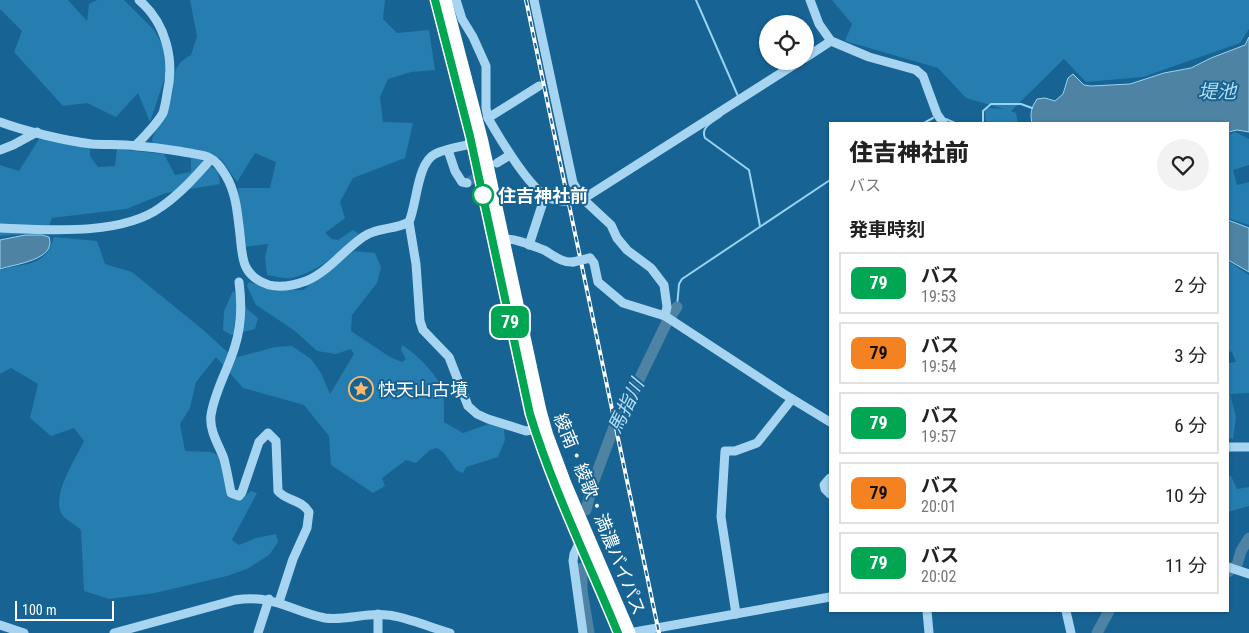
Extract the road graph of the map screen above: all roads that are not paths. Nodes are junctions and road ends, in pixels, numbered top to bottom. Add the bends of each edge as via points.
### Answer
1 (139, 0) edge
2 (435, 0) edge
3 (444, 0) edge
4 (456, 0) edge
5 (534, 0) edge
6 (810, 0) edge
7 (832, 42) junction
8 (814, 53) edge
9 (786, 70) edge
10 (539, 86) dead end
11 (488, 118) junction
12 (0, 122) edge
13 (943, 122) edge
14 (37, 132) junction
15 (477, 143) junction
16 (136, 145) junction
17 (0, 150) edge
18 (448, 150) junction
19 (510, 155) junction
20 (211, 159) junction
21 (496, 163) tunnel mouth
22 (467, 183) dead end
23 (545, 196) junction
24 (583, 199) junction
25 (409, 222) junction
26 (0, 228) edge
27 (502, 239) junction
28 (529, 245) junction
29 (239, 282) dead end
30 (668, 318) junction
31 (792, 399) junction
32 (829, 421) edge
33 (540, 429) junction
34 (1249, 447) edge
35 (1229, 448) edge
36 (829, 479) edge
37 (829, 493) edge
38 (579, 543) junction
39 (1229, 567) edge
40 (1249, 574) edge
41 (829, 597) edge
42 (268, 599) junction
43 (279, 602) junction
44 (927, 612) edge
45 (1066, 612) edge
46 (378, 614) junction
47 (736, 614) junction
48 (0, 625) edge
49 (24, 633) edge
50 (114, 633) edge
51 (258, 633) edge
52 (378, 633) edge
53 (450, 633) edge
54 (583, 633) edge
55 (618, 633) edge
56 (628, 633) edge
57 (929, 633) edge
58 (1071, 633) edge

1 - 16 street via 152,13 163,33 170,62 170,82 164,111
2 - 15 highway, 綾南・綾歌・満濃バイパス
3 - 15 highway, 綾南・綾歌・満濃バイパス
4 - 11 street via 486,66
5 - 24 street via 573,183
6 - 7 street via 819,24
7 - 8 street
7 - 13 street via 869,57 916,70 923,76
9 - 24 street
10 - 11 street
11 - 19 street
12 - 14 street
14 - 16 street via 92,144
14 - 17 street
15 - 18 street
15 - 27 highway, 綾南・綾歌・満濃バイパス
15 - 33 highway, 綾南・綾歌・満濃バイパス via 522,377
16 - 20 street
18 - 22 street via 455,172 462,182
18 - 25 street via 435,154 425,164
19 - 21 street
19 - 23 street
20 - 25 street via 218,164 233,189 244,265 262,282 276,286 307,281 364,236
20 - 26 street via 161,208 124,224 94,229
23 - 24 street via 568,202
23 - 28 street
24 - 30 street via 611,225 627,250 651,268 664,285
25 - 33 street via 423,330 449,357 468,406 488,419 526,431
27 - 28 street
27 - 33 highway, 綾南・綾歌・満濃バイパス
28 - 30 street, bridge via 567,262 590,258 602,287 623,303
29 - 43 street via 241,322 235,348 217,390 211,428 227,471 231,493 239,496 242,492 259,442 268,433 276,441 278,491 282,496 299,502 308,512 307,528
30 - 31 street
31 - 32 street
31 - 47 street via 757,443 725,451 721,517
33 - 38 highway, 綾南・綾歌・満濃バイパス via 558,493
33 - 56 highway, 綾南・綾歌・満濃バイパス
34 - 35 street
36 - 37 street via 824,485
38 - 54 street via 573,561
38 - 55 highway, 綾南・綾歌・満濃バイパス
39 - 40 street
41 - 47 street
42 - 43 street
42 - 50 street via 235,600
42 - 51 street
43 - 46 street via 325,618 345,619
44 - 57 street
45 - 58 street
46 - 52 street
46 - 53 street via 388,614
47 - 56 street
48 - 49 street

